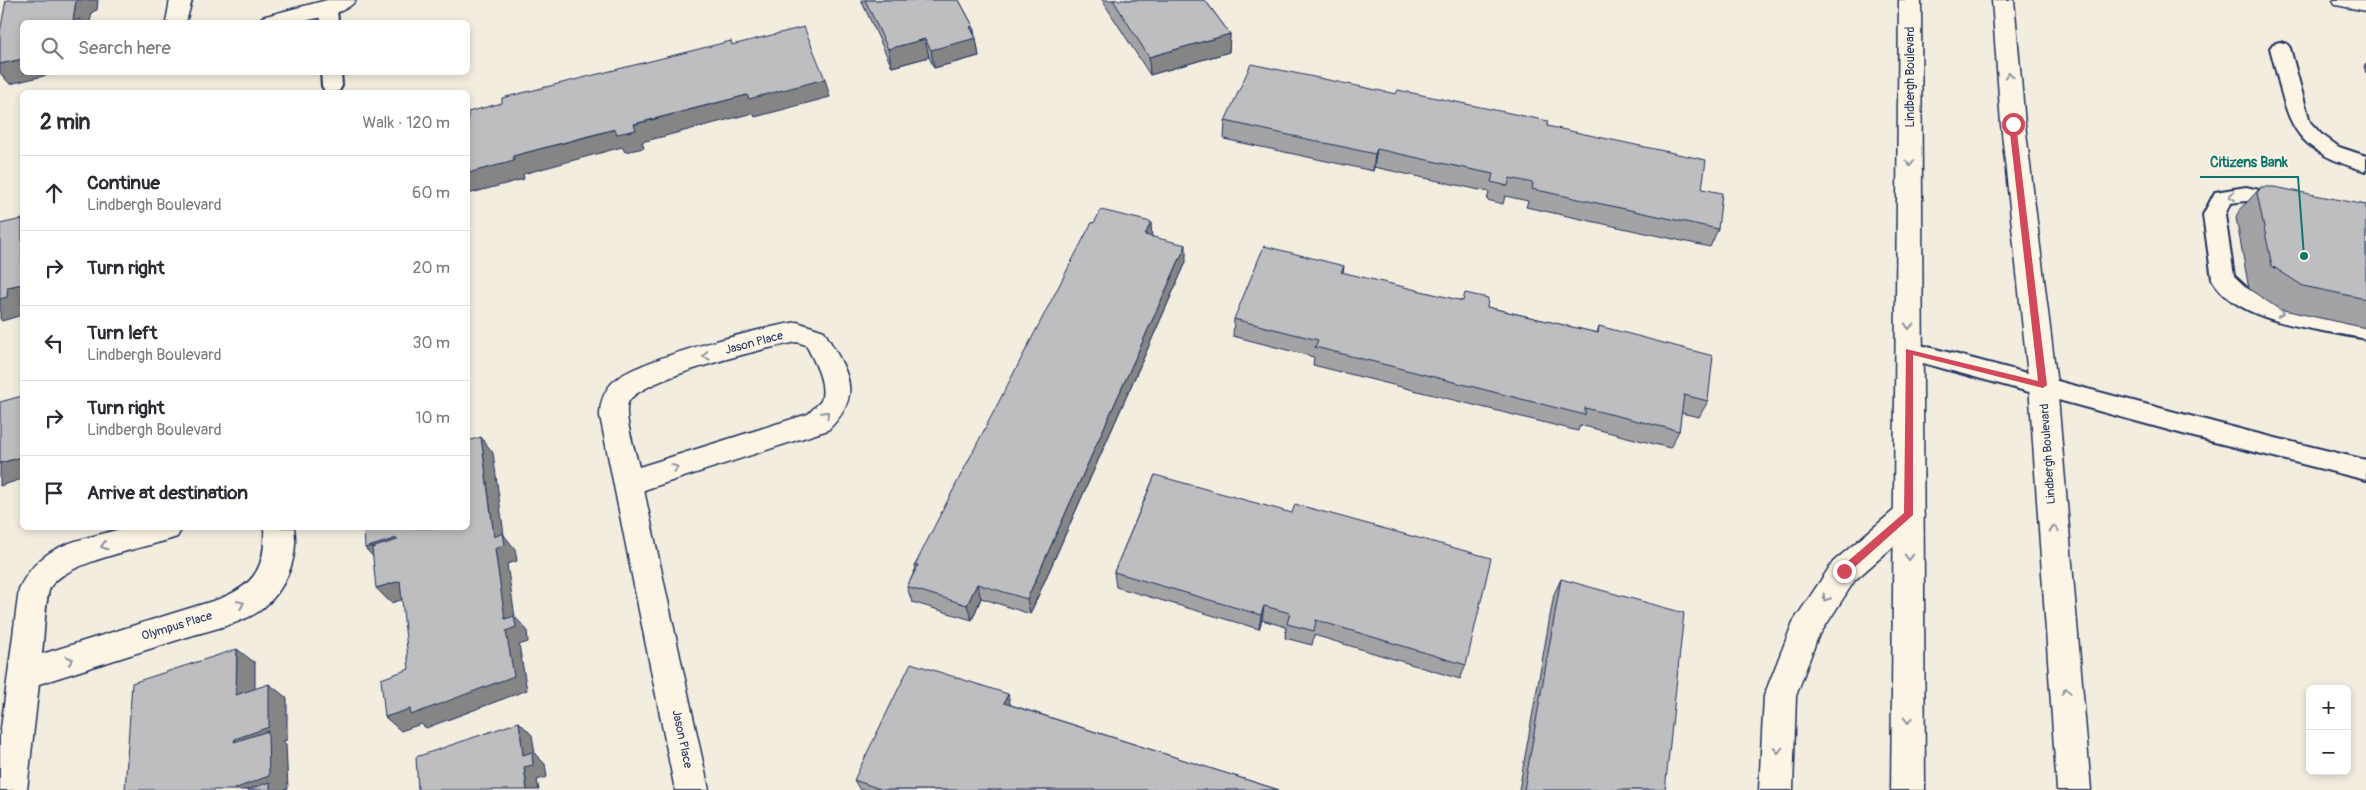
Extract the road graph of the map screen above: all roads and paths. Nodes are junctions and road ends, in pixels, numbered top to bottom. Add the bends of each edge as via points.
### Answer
1 (181, 0) edge
2 (1910, 0) edge
3 (2003, 0) edge
4 (2344, 0) edge
5 (2366, 4) edge
6 (334, 10) edge
7 (176, 20) edge
8 (281, 20) edge
9 (2280, 48) dead end
10 (2366, 164) edge
11 (2301, 205) edge
12 (2222, 272) junction
13 (2247, 278) dead end
14 (2366, 330) edge
15 (1909, 351) junction
16 (2043, 385) junction
17 (2366, 470) edge
18 (628, 483) junction
19 (1909, 515) junction
20 (160, 530) edge
21 (279, 530) edge
22 (24, 674) junction
23 (10, 790) edge
24 (692, 790) edge
25 (1776, 790) edge
26 (1908, 790) edge
27 (2074, 790) edge

1 - 7 main road
2 -> 15 main road, Lindbergh Boulevard
16 -> 3 main road, Lindbergh Boulevard via 2013,124
4 - 5 main road
6 - 8 main road
9 - 10 lane via 2301,124 2332,152
11 -> 12 lane via 2246,194 2222,197 2214,215
12 - 13 lane
12 -> 14 lane via 2223,279 2240,295 2268,310
15 - 16 lane
15 - 19 main road, Lindbergh Boulevard
16 - 17 lane via 2272,449
27 -> 16 main road, Lindbergh Boulevard
18 -> 18 main road, Jason Place via 818,422 835,404 837,387 814,338 797,332 775,336 664,368 623,389 614,402 614,416
18 - 24 main road, Jason Place
19 -> 25 main road via 1844,571 1804,632 1780,696
19 -> 26 main road, Lindbergh Boulevard
20 -> 22 main road via 67,557 45,572 34,589
22 -> 21 main road, Olympus Place via 222,612 250,600 277,564
22 - 23 main road

